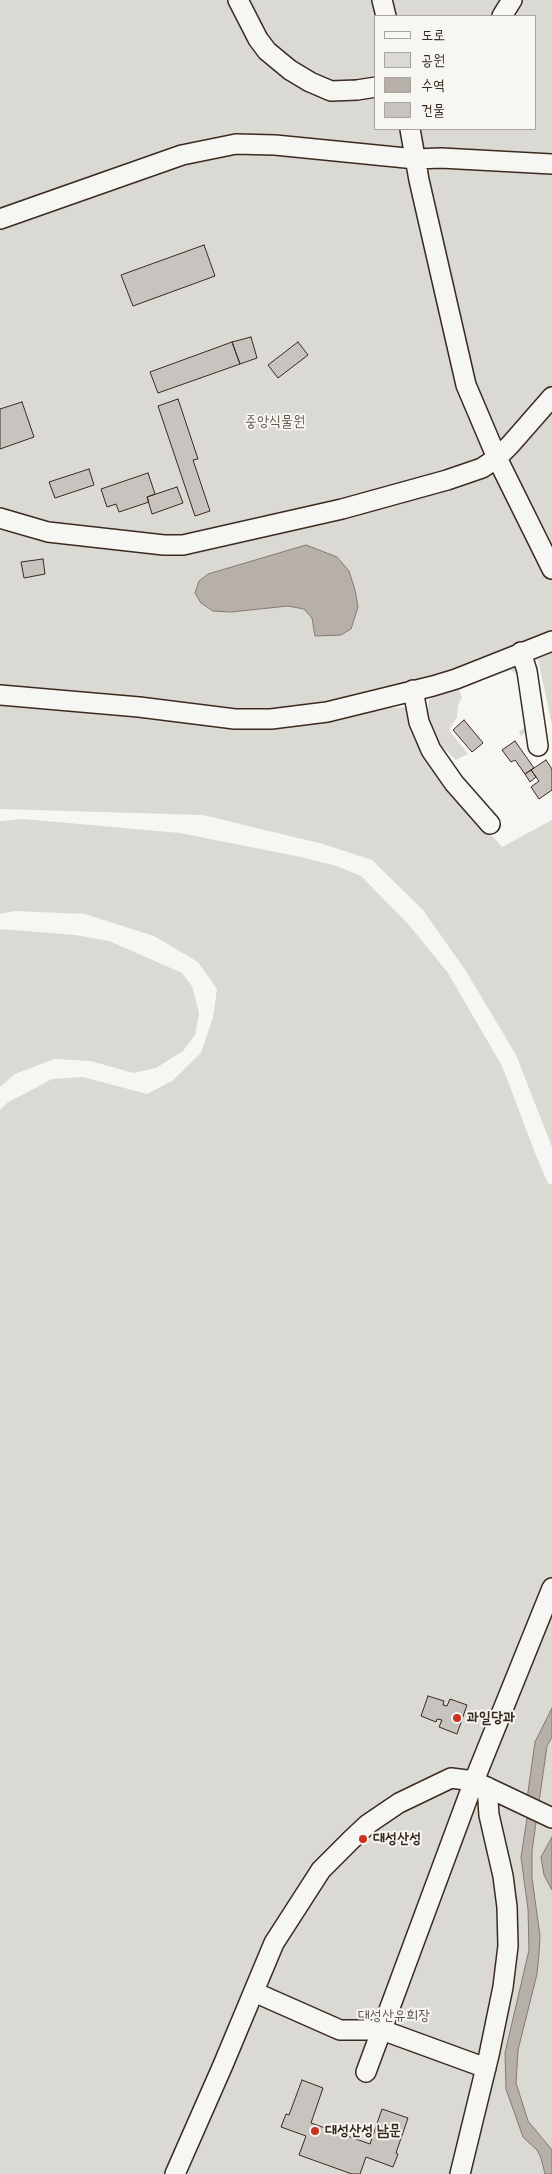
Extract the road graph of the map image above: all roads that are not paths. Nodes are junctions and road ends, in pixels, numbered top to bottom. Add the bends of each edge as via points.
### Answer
1 (238, 0) edge
2 (382, 0) edge
3 (512, 0) edge
4 (386, 15) edge
5 (503, 15) edge
6 (374, 86) edge
7 (410, 130) edge
8 (416, 159) junction
9 (552, 164) edge
10 (0, 219) edge
11 (552, 397) edge
12 (497, 458) junction
13 (0, 518) edge
14 (552, 569) edge
15 (552, 641) edge
16 (521, 652) junction
17 (413, 690) junction
18 (0, 696) edge
19 (538, 746) dead end
20 (490, 824) dead end
21 (552, 1588) edge
22 (481, 1784) junction
23 (538, 1812) edge
24 (254, 1992) junction
25 (382, 2030) junction
26 (486, 2068) junction
27 (366, 2072) dead end
28 (175, 2174) edge
29 (460, 2174) edge

1 - 6 street via 263,45 290,70 331,91
2 - 4 street
3 - 5 street
7 - 8 street
8 - 9 street
8 - 10 street via 236,144 182,155
8 - 12 street via 466,385
11 - 12 street
12 - 13 street via 482,468 447,480 352,507 183,545 48,532
12 - 14 street
15 - 16 street
16 - 17 street via 456,679
16 - 19 street via 527,671
17 - 18 street via 327,712 253,719
17 - 20 street via 419,722 431,750 454,784
21 - 22 street
22 - 23 street
22 - 24 street via 451,1778 399,1803 352,1838 321,1870 302,1899 274,1943
22 - 25 street
22 - 26 street via 506,1900 508,1946
24 - 25 street via 340,2030
24 - 28 street
25 - 26 street
25 - 27 street
26 - 29 street

